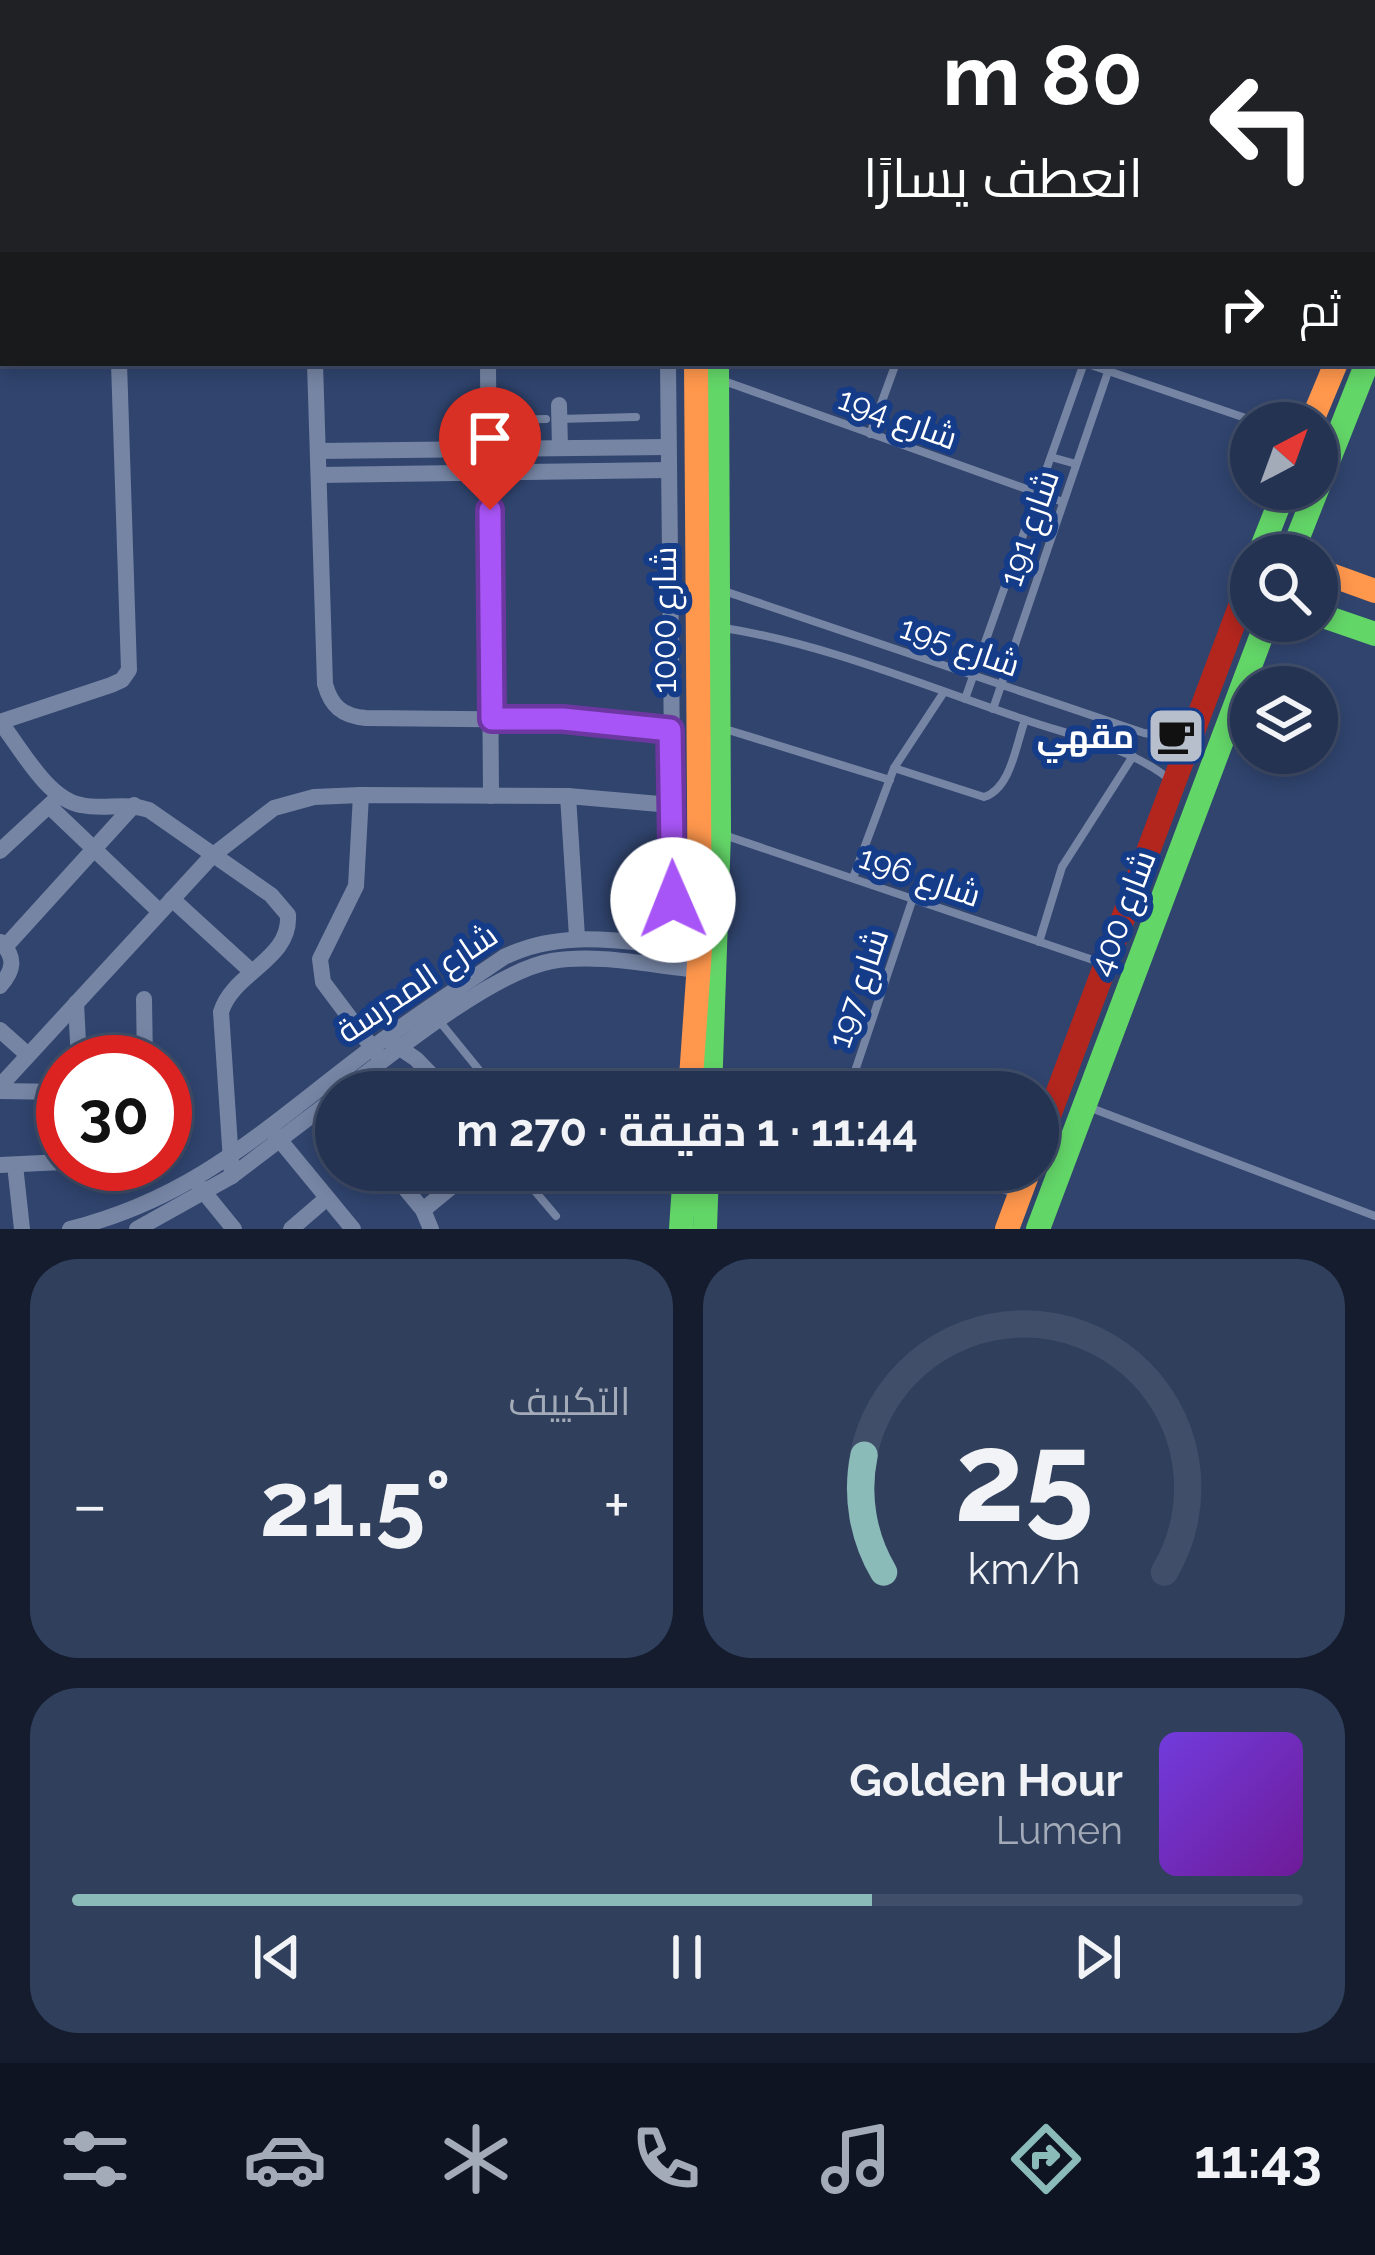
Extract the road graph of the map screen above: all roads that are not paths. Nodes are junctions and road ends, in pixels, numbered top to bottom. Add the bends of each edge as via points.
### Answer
1 (119, 366) edge
2 (315, 366) edge
3 (488, 366) edge
4 (668, 366) edge
5 (695, 366) edge
6 (895, 366) edge
7 (1083, 366) edge
8 (1335, 366) edge
9 (1366, 366) edge
10 (1110, 367) edge
11 (717, 371) edge
12 (1320, 402) edge
13 (1230, 412) edge
14 (554, 414) junction
15 (636, 417) dead end
16 (489, 421) junction
17 (870, 434) junction
18 (489, 447) junction
19 (668, 447) junction
20 (560, 448) junction
21 (589, 448) junction
22 (318, 451) junction
23 (1051, 457) junction
24 (1076, 464) junction
25 (589, 469) junction
26 (668, 470) junction
27 (489, 471) junction
28 (319, 475) junction
29 (1038, 493) junction
30 (1064, 502) junction
31 (1299, 534) edge
32 (1338, 578) edge
33 (716, 588) junction
34 (1375, 591) edge
35 (1338, 621) edge
36 (716, 627) junction
37 (1375, 634) edge
38 (1230, 635) edge
39 (1259, 642) edge
40 (973, 676) junction
41 (1001, 685) junction
42 (944, 692) junction
43 (964, 699) junction
44 (993, 709) junction
45 (492, 719) junction
46 (1025, 720) junction
47 (0, 722) edge
48 (718, 728) junction
49 (670, 730) junction
50 (1190, 734) junction
51 (1133, 756) junction
52 (894, 768) junction
53 (890, 780) junction
54 (1174, 782) junction
55 (361, 795) junction
56 (491, 796) junction
57 (568, 796) junction
58 (55, 801) junction
59 (134, 805) junction
60 (671, 805) junction
61 (719, 833) junction
62 (94, 849) junction
63 (0, 851) edge
64 (212, 856) junction
65 (853, 878) junction
66 (913, 898) junction
67 (166, 906) junction
68 (577, 937) junction
69 (1039, 942) junction
70 (3, 944) edge
71 (691, 956) junction
72 (1106, 964) junction
73 (252, 972) junction
74 (0, 986) edge
75 (144, 999) dead end
76 (76, 1003) junction
77 (439, 1021) junction
78 (0, 1030) edge
79 (78, 1035) edge
80 (145, 1035) edge
81 (385, 1049) junction
82 (28, 1055) junction
83 (361, 1071) edge
84 (417, 1071) edge
85 (480, 1071) edge
86 (705, 1071) edge
87 (708, 1071) edge
88 (855, 1071) edge
89 (0, 1089) edge
90 (1059, 1089) edge
91 (36, 1091) edge
92 (1084, 1105) junction
93 (315, 1108) edge
94 (274, 1134) junction
95 (8, 1165) edge
96 (232, 1167) junction
97 (200, 1187) junction
98 (408, 1191) edge
99 (447, 1191) edge
100 (535, 1191) edge
101 (684, 1191) edge
102 (706, 1191) edge
103 (1007, 1191) edge
104 (1021, 1191) edge
105 (1019, 1195) junction
106 (327, 1198) junction
107 (130, 1210) junction
108 (424, 1210) junction
109 (556, 1216) dead end
110 (1375, 1216) edge
111 (142, 1228) edge
112 (349, 1228) edge
113 (22, 1229) edge
114 (70, 1229) edge
115 (234, 1229) edge
116 (291, 1229) edge
117 (430, 1229) edge
118 (681, 1229) edge
119 (705, 1229) edge
120 (1006, 1229) edge
121 (1038, 1229) edge

1 - 47 street via 129,670 111,685
2 - 22 street
3 - 16 street
4 - 19 street
5 - 71 street, شارع 1000
6 - 17 lane
7 - 23 lane, شارع 191
8 - 12 street
9 - 31 street
10 - 13 lane
10 - 24 lane, شارع 191
11 - 17 lane, شارع 194
11 - 33 street, شارع 1000
14 - 15 lane
14 - 16 lane
14 - 20 street
16 - 18 street
17 - 29 lane, شارع 194
18 - 20 street
18 - 22 street
18 - 27 street
19 - 21 street
19 - 26 street
20 - 21 street
21 - 25 street
22 - 28 street
23 - 24 lane
23 - 29 lane, شارع 191
24 - 30 lane, شارع 191
25 - 26 street
25 - 27 street
26 - 49 street
27 - 28 street
27 - 45 street
28 - 45 street via 328,698 351,717
29 - 30 lane, شارع 194
29 - 40 lane, شارع 191
30 - 41 lane, شارع 191
32 - 34 street
33 - 36 street, شارع 1000
33 - 40 lane, شارع 195
35 - 37 street
36 - 42 lane, شارع 195 via 786,639
36 - 48 street, شارع 1000
38 - 50 street, شارع 400
39 - 92 street, شارع 400
40 - 41 lane, شارع 195
40 - 43 lane, شارع 191
41 - 44 lane, شارع 191
41 - 50 lane, شارع 195 via 1144,734
42 - 43 lane, شارع 195
42 - 52 lane
43 - 44 lane, شارع 195
44 - 46 lane, شارع 195
45 - 49 street
45 - 56 street
46 - 51 lane, شارع 195
46 - 52 lane via 993,795
47 - 58 street
48 - 53 lane
48 - 61 street, شارع 1000
49 - 60 street
50 - 54 street, شارع 400
51 - 54 lane, شارع 195
51 - 69 lane via 1062,867
52 - 53 lane
53 - 65 lane
54 - 72 street, شارع 400
55 - 56 street
55 - 64 street via 274,808
55 - 81 street via 356,886 319,971
56 - 57 street
57 - 60 street
57 - 68 street
58 - 59 street
58 - 62 street
58 - 63 street
59 - 62 street
59 - 64 street
60 - 71 street
61 - 65 lane, شارع 196
61 - 87 street, شارع 1000
62 - 67 street
62 - 70 street
64 - 67 street
64 - 73 street via 288,915 285,941
65 - 66 lane, شارع 196
66 - 69 lane, شارع 196
66 - 88 lane, شارع 197
67 - 73 street
67 - 76 street
68 - 71 street, شارع المدرسة
68 - 81 street, شارع المدرسة via 504,957
69 - 72 lane, شارع 196
70 - 74 street via 12,970
71 - 77 street, شارع المدرسة via 550,962 512,975
71 - 86 street, شارع 1000
72 - 90 street, شارع 400
73 - 96 street via 221,1012
75 - 80 street
76 - 79 street
76 - 82 street
77 - 81 street, شارع المدرسة
77 - 85 lane
78 - 82 street
81 - 83 street, شارع المدرسة
81 - 84 street
82 - 89 street
89 - 91 street
92 - 110 lane
92 - 121 street, شارع 400
93 - 94 street, شارع المدرسة
94 - 96 street, شارع المدرسة
94 - 106 street
95 - 113 street
96 - 97 street, شارع المدرسة
97 - 107 street, شارع المدرسة
97 - 111 street, شارع المدرسة
97 - 115 street
98 - 108 street
99 - 108 street
100 - 109 lane
101 - 118 street
102 - 119 street
103 - 105 lane
104 - 105 street
105 - 120 street
106 - 112 street
106 - 116 street
107 - 111 street
107 - 114 street, شارع المدرسة
108 - 117 street

